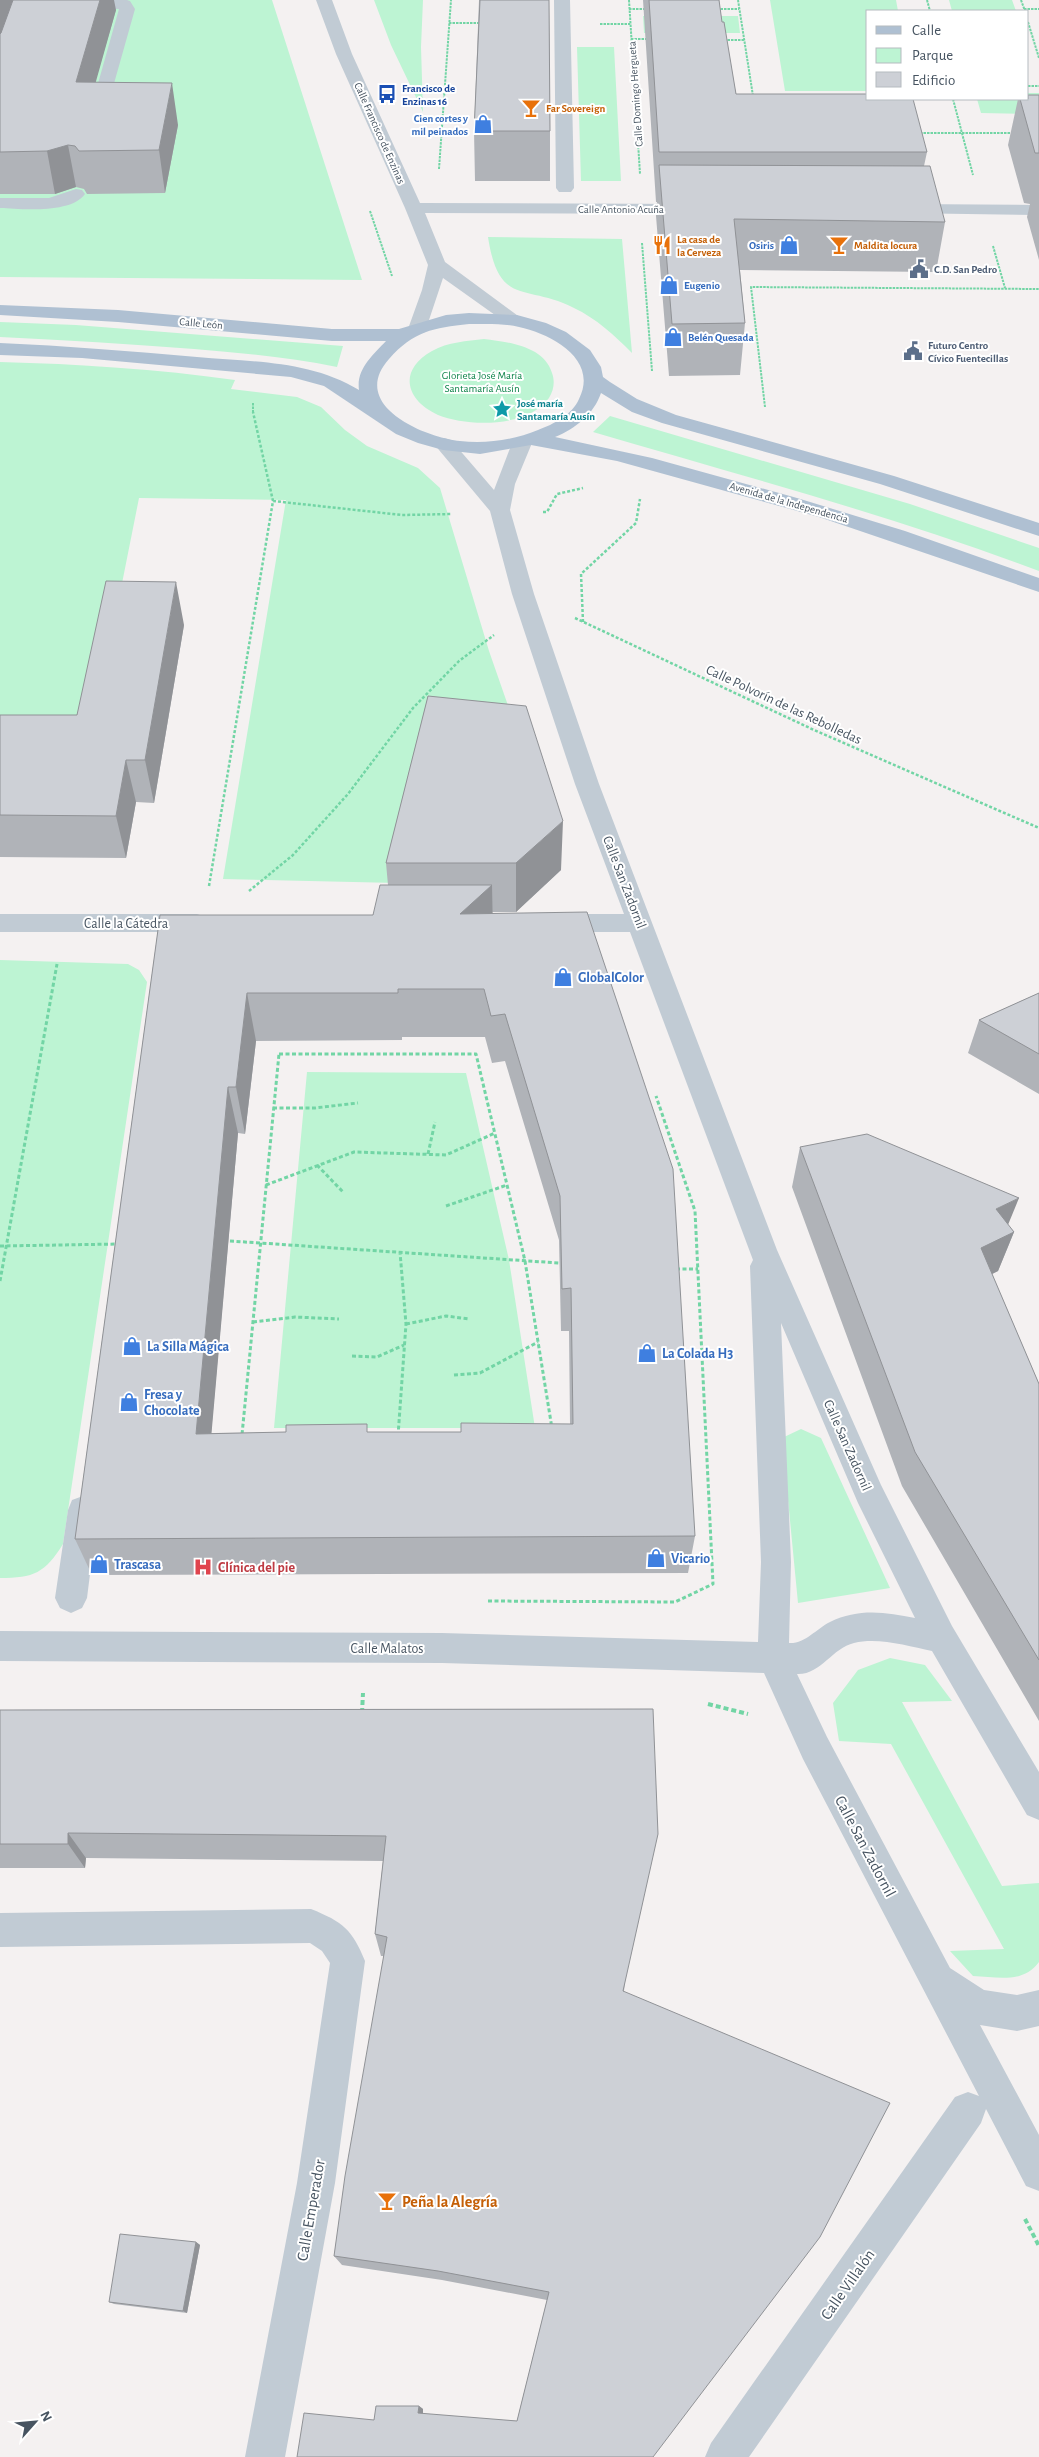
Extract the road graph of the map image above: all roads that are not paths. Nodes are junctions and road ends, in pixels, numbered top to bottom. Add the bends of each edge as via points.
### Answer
1 (324, 0) edge
2 (562, 0) edge
3 (64, 2) edge
4 (96, 119) edge
5 (565, 188) dead end
6 (76, 194) dead end
7 (0, 203) edge
8 (414, 208) junction
9 (715, 209) edge
10 (884, 209) edge
11 (1039, 210) edge
12 (437, 265) junction
13 (0, 310) edge
14 (516, 321) junction
15 (410, 332) junction
16 (0, 349) edge
17 (594, 379) junction
18 (380, 412) junction
19 (528, 442) junction
20 (444, 444) junction
21 (500, 510) junction
22 (1039, 530) edge
23 (1039, 585) edge
24 (0, 923) edge
25 (222, 923) edge
26 (526, 923) edge
27 (641, 923) junction
28 (763, 1250) junction
29 (87, 1480) edge
30 (71, 1598) dead end
31 (941, 1637) junction
32 (0, 1646) edge
33 (773, 1658) junction
34 (1039, 1803) edge
35 (0, 1930) edge
36 (936, 1978) junction
37 (1039, 2008) edge
38 (968, 2110) dead end
39 (1039, 2173) edge
40 (265, 2457) edge
41 (725, 2457) edge

1 - 8 street, Calle Francisco de Enzinas via 344,54
2 - 5 street
3 - 4 street via 125,4
6 - 7 street via 51,204
8 - 9 street, Calle Antonio Acuña
8 - 12 street, Calle Francisco de Enzinas
10 - 11 street
12 - 14 street
12 - 15 street via 431,290
13 - 15 main road, Calle León via 118,316 332,335
14 - 15 main road via 482,318 448,321
14 - 17 main road via 537,326 570,342 583,354
15 - 18 main road via 374,363 368,388
16 - 18 main road via 82,352 291,371 324,380
17 - 19 main road via 588,404 567,425
17 - 22 main road via 617,398 669,419 887,480
18 - 20 main road via 406,432
19 - 20 main road via 470,448
19 - 21 street, Calle San Zadornil via 505,484
19 - 23 main road, Avenida de la Independencia via 584,447 656,464 850,519
20 - 21 street, Calle San Zadornil
21 - 27 street, Calle San Zadornil via 523,594 587,784
24 - 25 street, Calle la Cátedra
26 - 27 street
27 - 28 street, Calle San Zadornil
28 - 31 street, Calle San Zadornil via 869,1494
28 - 33 street, Calle San Zadornil via 776,1562
29 - 30 street
31 - 33 street via 875,1627 851,1629 804,1659
31 - 34 street, Calle San Zadornil
32 - 33 street, Calle Malatos via 442,1648
33 - 36 street, Calle San Zadornil via 815,1748
35 - 40 street, Calle Emperador via 312,1926 340,1942 348,1961 316,2183
36 - 37 street, Calle San Zadornil via 978,2007 1017,2013
36 - 39 street, Calle San Zadornil
38 - 41 street, Calle Villalón

